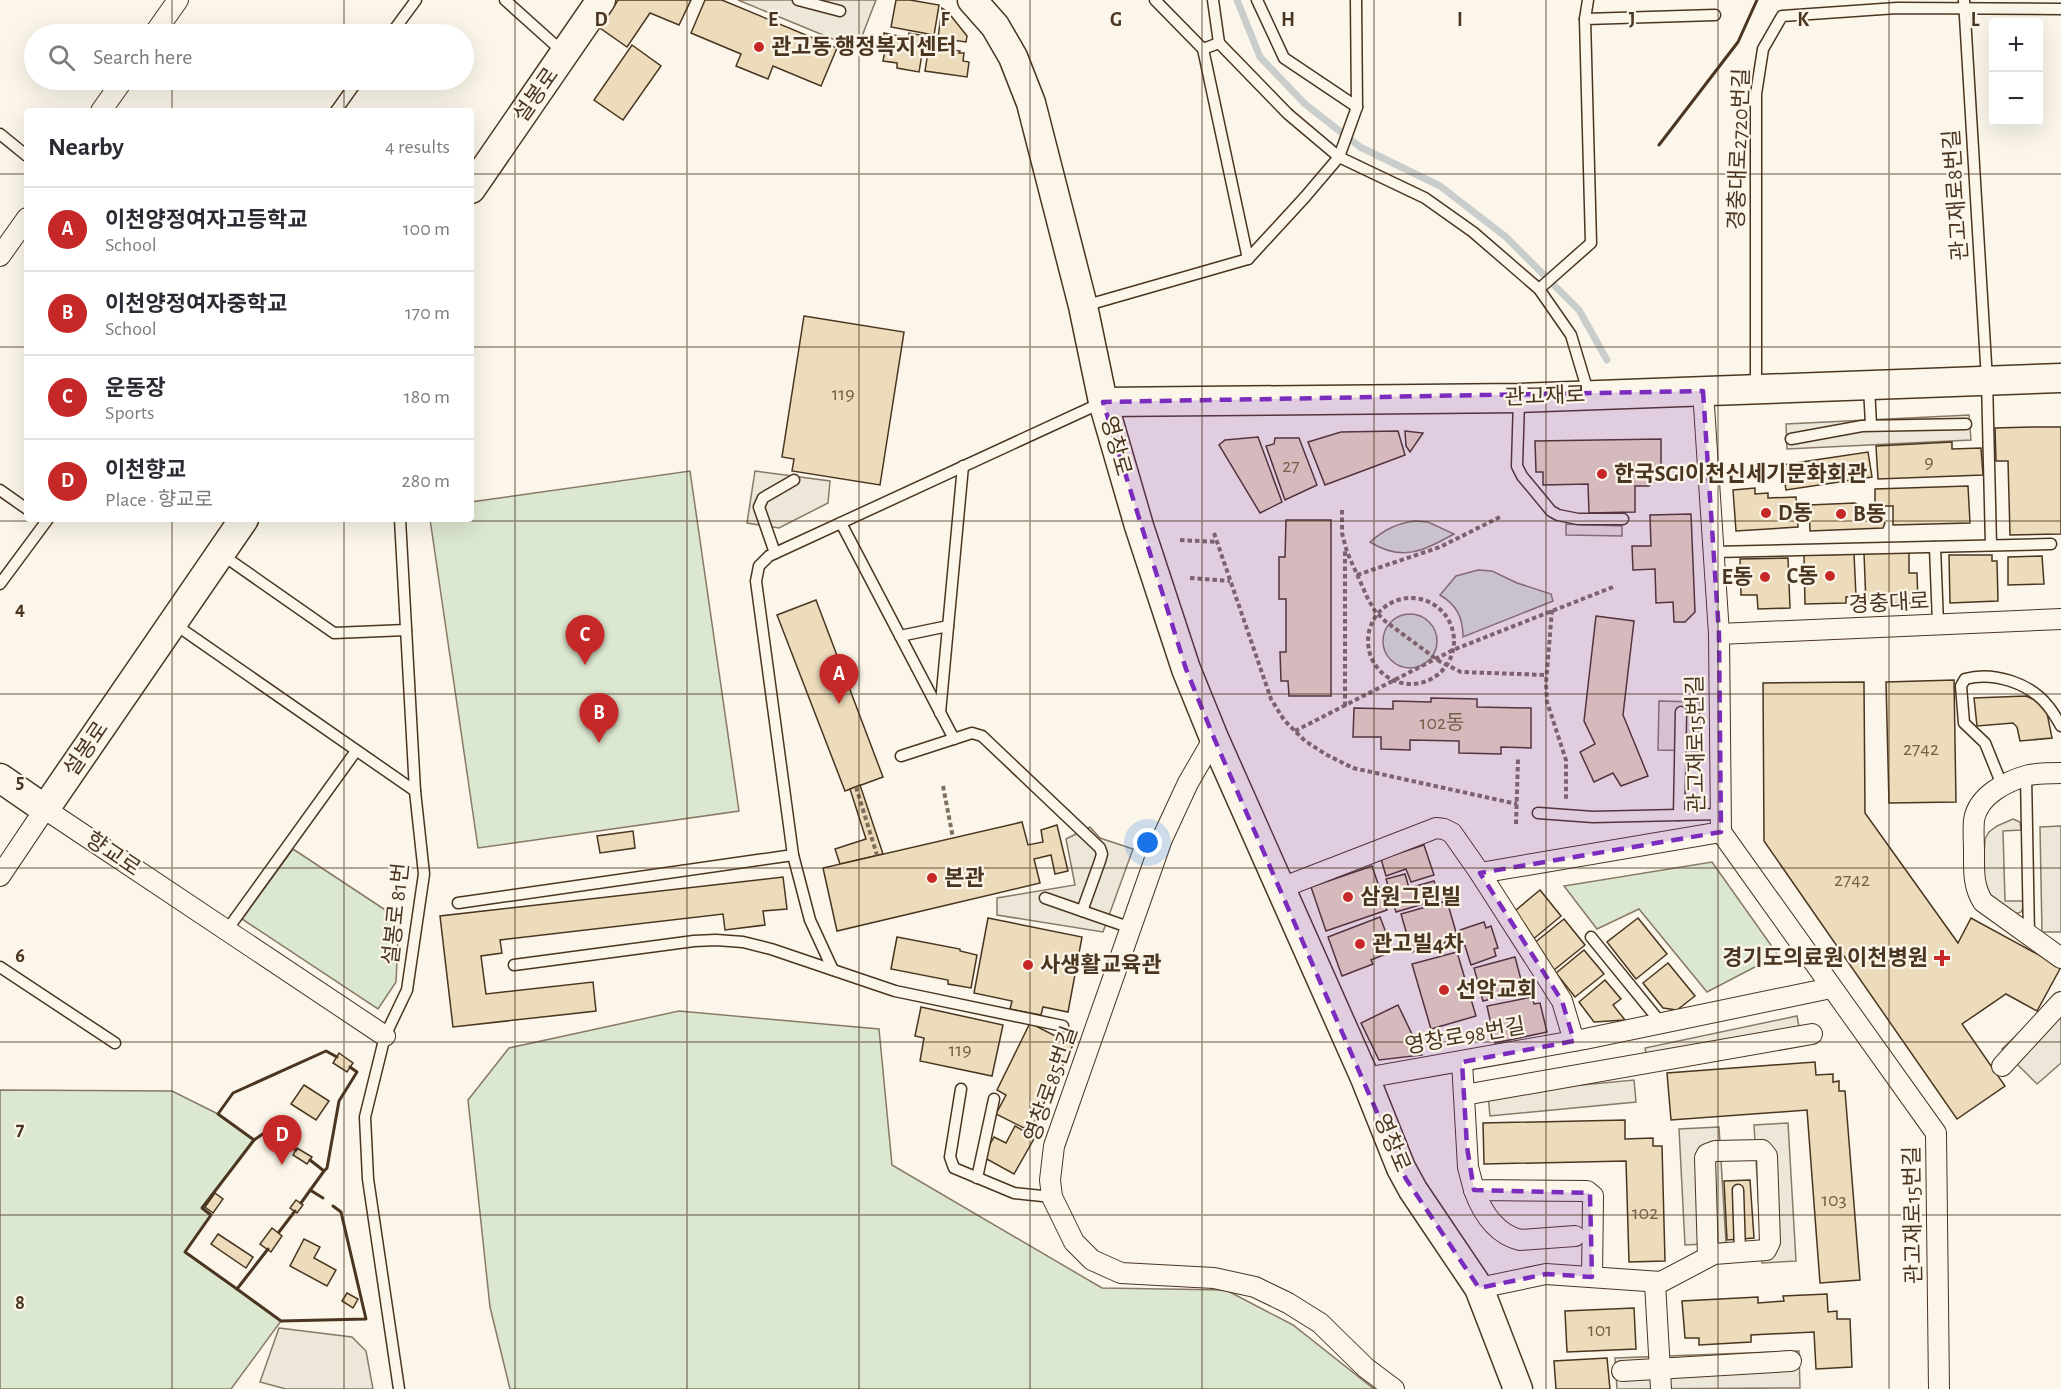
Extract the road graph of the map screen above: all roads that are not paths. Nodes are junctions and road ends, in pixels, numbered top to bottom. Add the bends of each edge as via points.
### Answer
1 (178, 0) edge
2 (416, 0) edge
3 (505, 0) edge
4 (601, 0) edge
5 (798, 0) edge
6 (972, 0) edge
7 (1155, 0) edge
8 (1213, 0) edge
9 (1257, 0) edge
10 (1356, 0) edge
11 (1588, 0) edge
12 (1964, 4) edge
13 (2061, 9) edge
14 (840, 11) dead end
15 (1714, 15) dead end
16 (1585, 19) junction
17 (161, 24) edge
18 (398, 24) edge
19 (1219, 44) junction
20 (1203, 49) junction
21 (565, 53) junction
22 (116, 90) edge
23 (351, 90) edge
24 (1357, 106) junction
25 (103, 108) edge
26 (338, 108) edge
27 (0, 134) edge
28 (1341, 152) junction
29 (24, 154) edge
30 (474, 185) edge
31 (24, 222) edge
32 (0, 256) edge
33 (1248, 259) junction
34 (1542, 287) junction
35 (1083, 306) junction
36 (2061, 378) edge
37 (1987, 380) junction
38 (1868, 384) junction
39 (1756, 388) junction
40 (1703, 391) junction
41 (1589, 395) junction
42 (1519, 398) junction
43 (1103, 402) junction
44 (1966, 424) dead end
45 (1871, 425) junction
46 (1791, 439) dead end
47 (963, 466) junction
48 (794, 480) dead end
49 (0, 490) edge
50 (24, 507) edge
51 (1623, 519) dead end
52 (44, 522) edge
53 (242, 522) edge
54 (400, 522) edge
55 (841, 523) junction
56 (2051, 544) dead end
57 (1991, 545) junction
58 (1935, 547) junction
59 (1714, 552) junction
60 (220, 553) junction
61 (775, 553) junction
62 (0, 584) edge
63 (2061, 619) edge
64 (173, 623) junction
65 (1938, 624) junction
66 (948, 626) junction
67 (406, 630) junction
68 (1719, 634) junction
69 (900, 636) junction
70 (1681, 712) dead end
71 (940, 713) junction
72 (2061, 726) edge
73 (1214, 738) junction
74 (954, 739) junction
75 (356, 751) junction
76 (901, 756) dead end
77 (2061, 773) edge
78 (2026, 776) junction
79 (0, 778) edge
80 (2002, 785) junction
81 (415, 791) junction
82 (45, 809) junction
83 (1538, 813) dead end
84 (1679, 815) junction
85 (1721, 823) junction
86 (793, 855) junction
87 (1480, 873) junction
88 (0, 876) edge
89 (1281, 888) junction
90 (1045, 898) dead end
91 (458, 903) dead end
92 (1082, 911) junction
93 (1131, 928) junction
94 (227, 930) junction
95 (2030, 935) junction
96 (1592, 937) dead end
97 (2061, 958) edge
98 (514, 965) dead end
99 (0, 967) edge
100 (833, 970) junction
101 (1831, 988) junction
102 (2061, 1002) edge
103 (1662, 1024) junction
104 (1064, 1026) dead end
105 (1812, 1034) dead end
106 (385, 1036) junction
107 (1574, 1041) junction
108 (115, 1043) dead end
109 (1462, 1062) junction
110 (2002, 1066) dead end
111 (1365, 1078) junction
112 (961, 1089) dead end
113 (1464, 1095) junction
114 (994, 1099) dead end
115 (976, 1178) junction
116 (1474, 1190) junction
117 (1738, 1190) dead end
118 (1052, 1197) junction
119 (1575, 1236) dead end
120 (1740, 1253) junction
121 (1708, 1257) junction
122 (1592, 1277) junction
123 (1655, 1283) junction
124 (1479, 1288) junction
125 (1791, 1361) dead end
126 (1660, 1369) junction
127 (1623, 1371) dead end
128 (399, 1389) edge
129 (1394, 1389) edge
130 (1518, 1389) edge
131 (1661, 1389) edge
132 (1940, 1389) edge

1 - 17 street
2 - 18 lane
3 - 21 lane
4 - 21 street, 설봉로
5 - 14 lane
6 - 35 street, 영창로 via 995,26 1013,57 1031,103
7 - 20 lane
8 - 19 lane
9 - 24 lane via 1284,58
10 - 24 lane
11 - 16 lane
12 - 13 lane, 경충대로2720번길
12 - 37 lane, 관고재로8번길
12 - 39 lane, 경충대로2720번길 via 1782,16 1763,49 1756,94
15 - 16 lane
16 - 34 lane via 1591,243
19 - 20 lane
19 - 28 lane via 1288,114
20 - 33 lane
21 - 30 street, 설봉로
22 - 25 street
23 - 26 lane
24 - 28 lane
27 - 29 lane
28 - 33 lane
28 - 34 lane via 1425,198
31 - 32 street
33 - 35 lane
34 - 41 lane via 1571,335
35 - 43 street, 영창로
36 - 37 street, 관고재로
37 - 38 street, 관고재로
37 - 57 lane
38 - 39 street, 관고재로
38 - 45 lane
39 - 40 street, 관고재로
40 - 41 street, 관고재로
40 - 59 street, 관고재로15번길
41 - 42 street, 관고재로
42 - 43 street, 관고재로
42 - 51 lane via 1517,466 1551,510 1566,518
43 - 47 lane
43 - 73 street, 영창로 via 1186,669
44 - 45 lane
45 - 46 lane
47 - 55 lane
47 - 66 lane
48 - 61 lane via 763,498 759,507
49 - 50 lane
52 - 62 lane
53 - 60 street, 설봉로
54 - 67 lane, 설봉로 81번
55 - 61 lane
55 - 69 lane
56 - 57 lane
57 - 58 lane
58 - 59 lane
58 - 65 lane
59 - 68 street, 관고재로15번길
60 - 64 street, 설봉로
60 - 67 lane via 334,633
61 - 86 lane via 763,560 756,581
63 - 65 street, 경충대로
64 - 75 lane
64 - 82 street, 설봉로
65 - 68 street, 경충대로
66 - 69 lane
66 - 71 lane
67 - 81 lane, 설봉로 81번
68 - 85 street, 관고재로15번길
69 - 71 lane
70 - 84 lane
71 - 74 lane
72 - 80 lane via 2047,704 2023,686 1995,678 1963,681 1964,723 1985,743
73 - 89 street, 영창로
73 - 93 street, 영창로85번길 via 1162,839
74 - 76 lane
74 - 92 lane via 972,733 982,736 1100,848 1100,861
75 - 81 lane
75 - 94 lane
77 - 78 street
78 - 80 street
78 - 95 lane
79 - 82 street, 향교로
80 - 95 street via 1987,797 1974,820 1974,878 1983,902
81 - 106 lane, 설봉로 81번 via 424,874 407,990
82 - 88 street, 설봉로
82 - 94 street, 향교로
83 - 84 lane via 1593,817
84 - 85 lane
85 - 87 street
85 - 101 street, 관고재로15번길
86 - 91 lane
86 - 100 lane via 810,920
87 - 89 street via 1452,833 1436,828
87 - 107 street via 1562,1000
89 - 111 street, 영창로
90 - 92 lane
92 - 93 lane
93 - 118 street, 영창로85번길 via 1054,1146
94 - 106 street, 향교로
95 - 97 street
96 - 103 lane
98 - 100 lane via 716,940 771,949
99 - 108 lane
100 - 104 lane via 895,991
101 - 103 street, 영창로98번길
101 - 132 street, 관고재로15번길 via 1936,1133
102 - 110 street
103 - 107 street, 영창로98번길
105 - 113 street
106 - 128 lane, 설봉로 81번 via 365,1117 368,1179
107 - 109 street, 영창로98번길
109 - 111 street, 영창로98번길
109 - 113 street
111 - 124 street, 영창로 via 1406,1179
112 - 115 lane via 950,1160 954,1168
113 - 116 street via 1468,1167
114 - 115 lane
115 - 118 lane via 1014,1193
116 - 119 street via 1487,1216 1513,1238
116 - 122 street via 1590,1193
117 - 120 lane
118 - 129 street, 영창로85번길 via 1074,1242 1092,1260 1121,1273 1214,1278 1255,1287 1320,1323
120 - 121 street
120 - 121 street via 1760,1252 1769,1246 1767,1156 1762,1150 1707,1154
121 - 123 street
122 - 123 street
122 - 124 street via 1546,1274
123 - 126 street
124 - 130 street, 영창로
125 - 126 street
126 - 127 street
126 - 131 street

